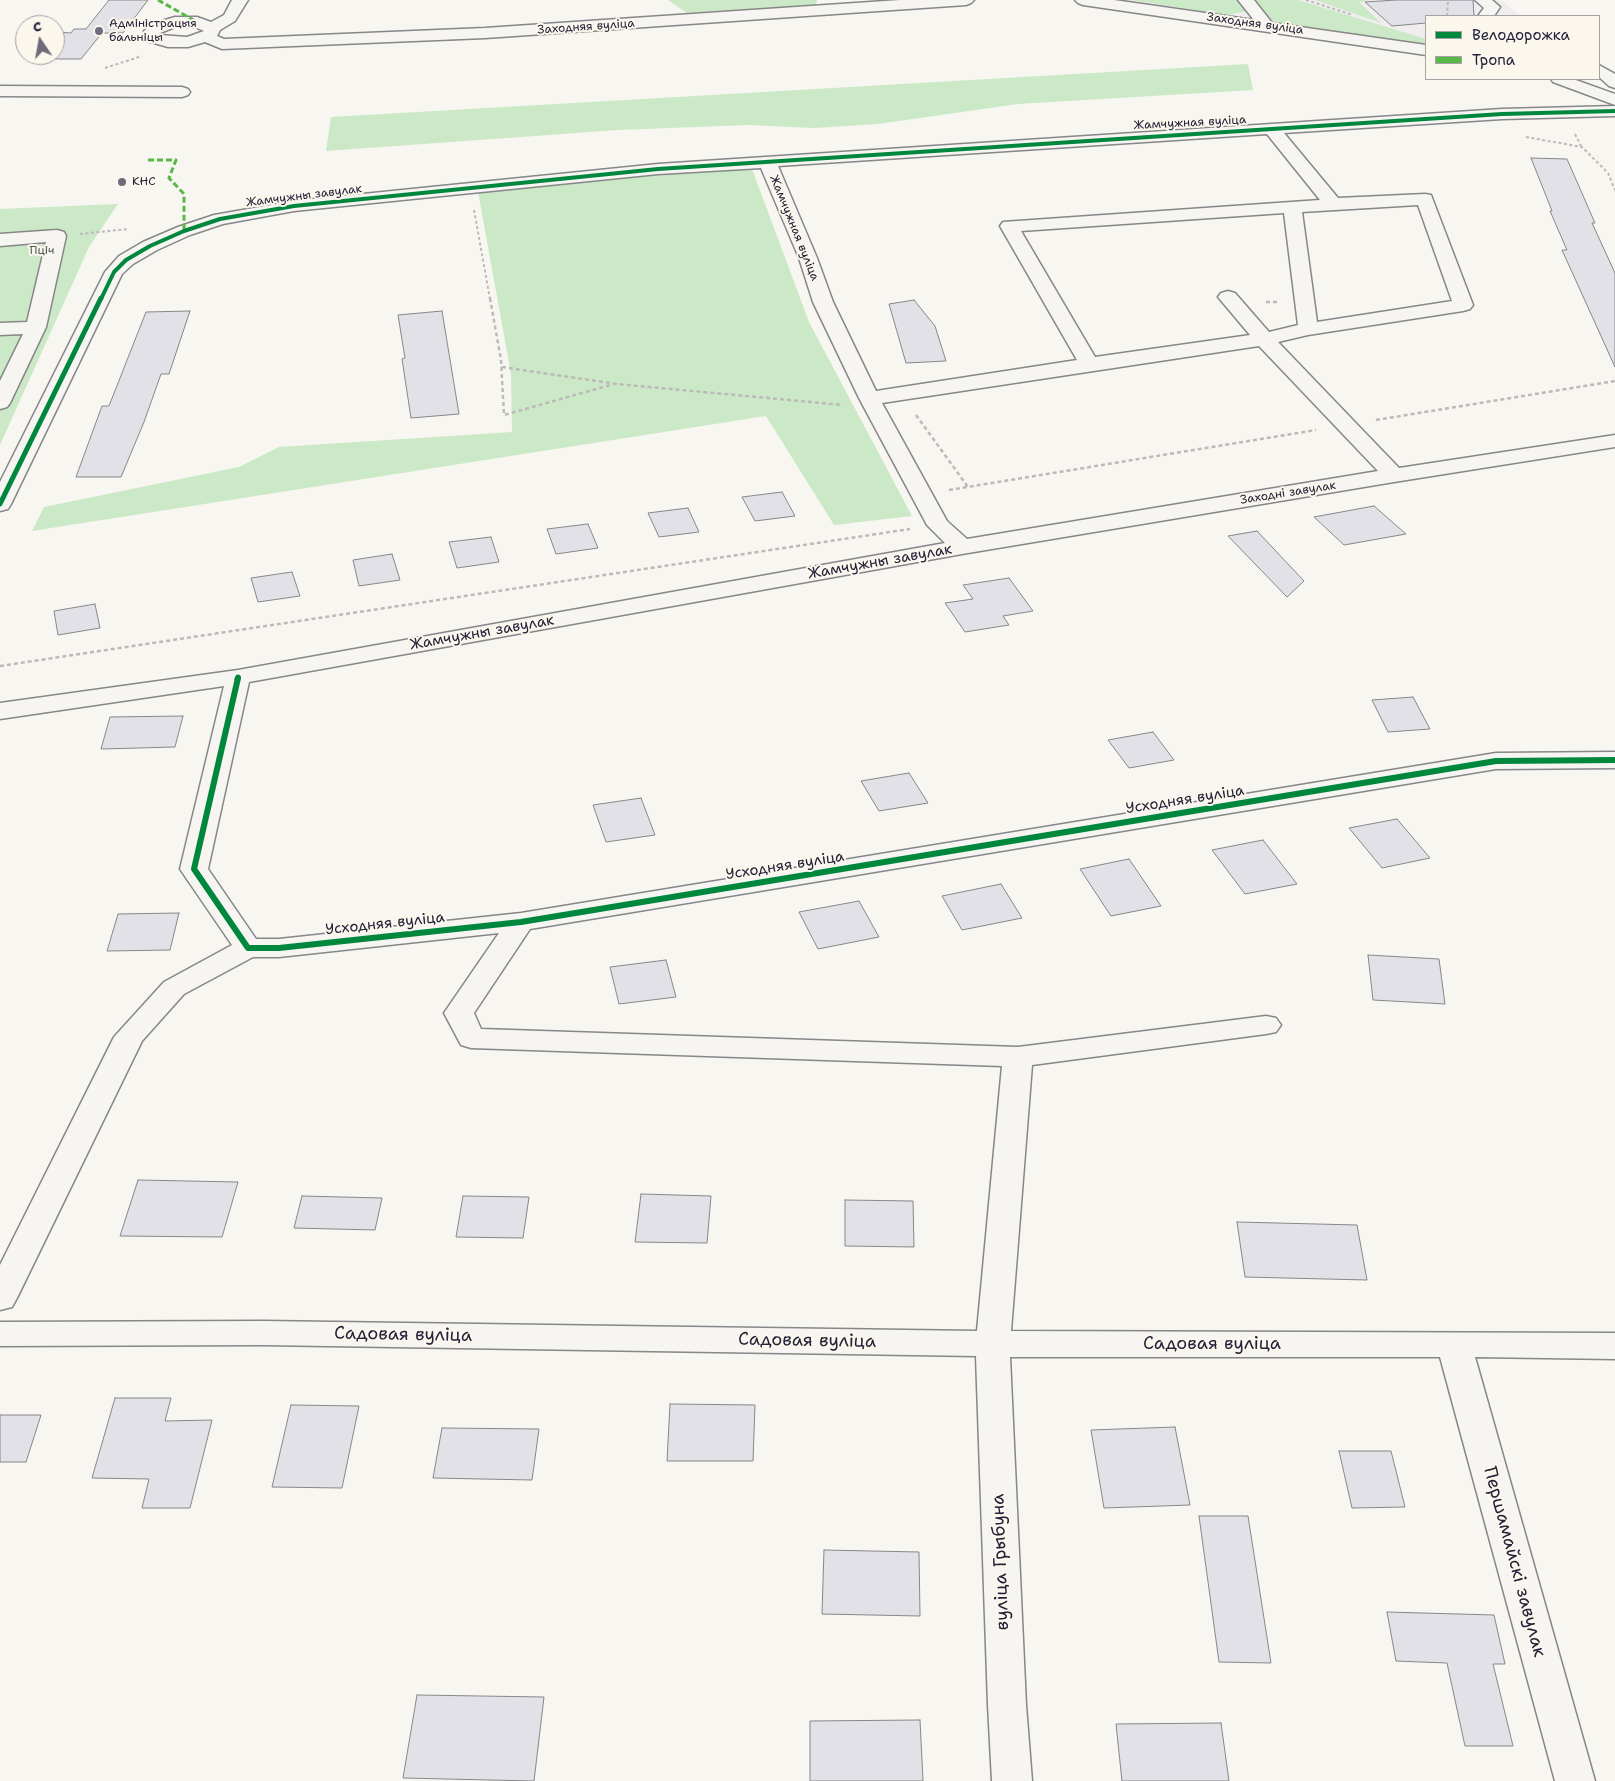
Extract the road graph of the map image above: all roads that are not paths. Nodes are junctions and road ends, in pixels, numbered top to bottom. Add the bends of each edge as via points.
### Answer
1 (240, 0) edge
2 (966, 0) edge
3 (1083, 0) edge
4 (1246, 0) edge
5 (1483, 0) edge
6 (1487, 15) edge
7 (1266, 25) junction
8 (209, 32) junction
9 (1425, 50) edge
10 (1600, 71) edge
11 (1562, 80) edge
12 (1615, 84) edge
13 (0, 91) edge
14 (182, 92) dead end
15 (1615, 100) edge
16 (1615, 111) edge
17 (1271, 129) junction
18 (767, 162) junction
19 (1332, 204) junction
20 (1292, 207) junction
21 (0, 240) edge
22 (1228, 297) dead end
23 (36, 327) junction
24 (0, 329) edge
25 (1308, 329) junction
26 (1264, 339) junction
27 (1089, 364) junction
28 (0, 403) edge
29 (871, 403) junction
30 (1615, 442) edge
31 (1394, 475) junction
32 (0, 504) edge
33 (962, 547) junction
34 (238, 677) junction
35 (0, 711) edge
36 (1615, 760) edge
37 (521, 922) junction
38 (248, 948) junction
39 (1266, 1025) dead end
40 (1018, 1057) junction
41 (0, 1298) edge
42 (0, 1334) edge
43 (993, 1344) junction
44 (1454, 1344) junction
45 (1615, 1346) edge
46 (1012, 1781) edge
47 (1575, 1781) edge

1 - 8 street via 230,18
2 - 8 street, Заходняя вуліца via 485,33 222,44
3 - 7 street, Заходняя вуліца
4 - 7 street
5 - 6 street via 1492,7
7 - 9 street, Заходняя вуліца
8 - 8 street, Заходняя вуліца via 197,22 175,22 152,32 153,38 168,42 188,42
10 - 12 street
11 - 15 street
13 - 14 street
16 - 17 street, Жамчужная вуліца via 1502,114
17 - 18 street, Жамчужная вуліца
17 - 19 street
18 - 29 street, Жамчужная вуліца via 824,302
18 - 32 street, Жамчужны завулак via 658,169 294,206 220,219 150,246 126,260 114,272
19 - 20 street
19 - 25 street via 1425,199 1463,306
20 - 25 street
20 - 27 street via 1009,226
21 - 23 street via 57,236
22 - 26 street
23 - 24 street
23 - 28 street
25 - 26 street
26 - 27 street
26 - 31 street
27 - 29 street via 901,395
29 - 33 street, Жамчужная вуліца via 938,525
30 - 31 street, Заходні завулак
31 - 33 street, Заходні завулак
33 - 34 street, Жамчужны завулак
34 - 35 street, Жамчужны завулак
34 - 38 street via 194,870
36 - 37 street, Усходняя вуліца via 1496,761
37 - 38 street, Усходняя вуліца via 279,948
37 - 40 street via 459,1013 470,1038
38 - 41 street via 174,988 129,1037
39 - 40 street
40 - 43 street, вуліца Грыбуна
42 - 43 street, Садовая вуліца via 263,1333
43 - 44 street, Садовая вуліца
43 - 46 street, вуліца Грыбуна
44 - 45 street, Садовая вуліца
44 - 47 street, Першамайскі завулак

